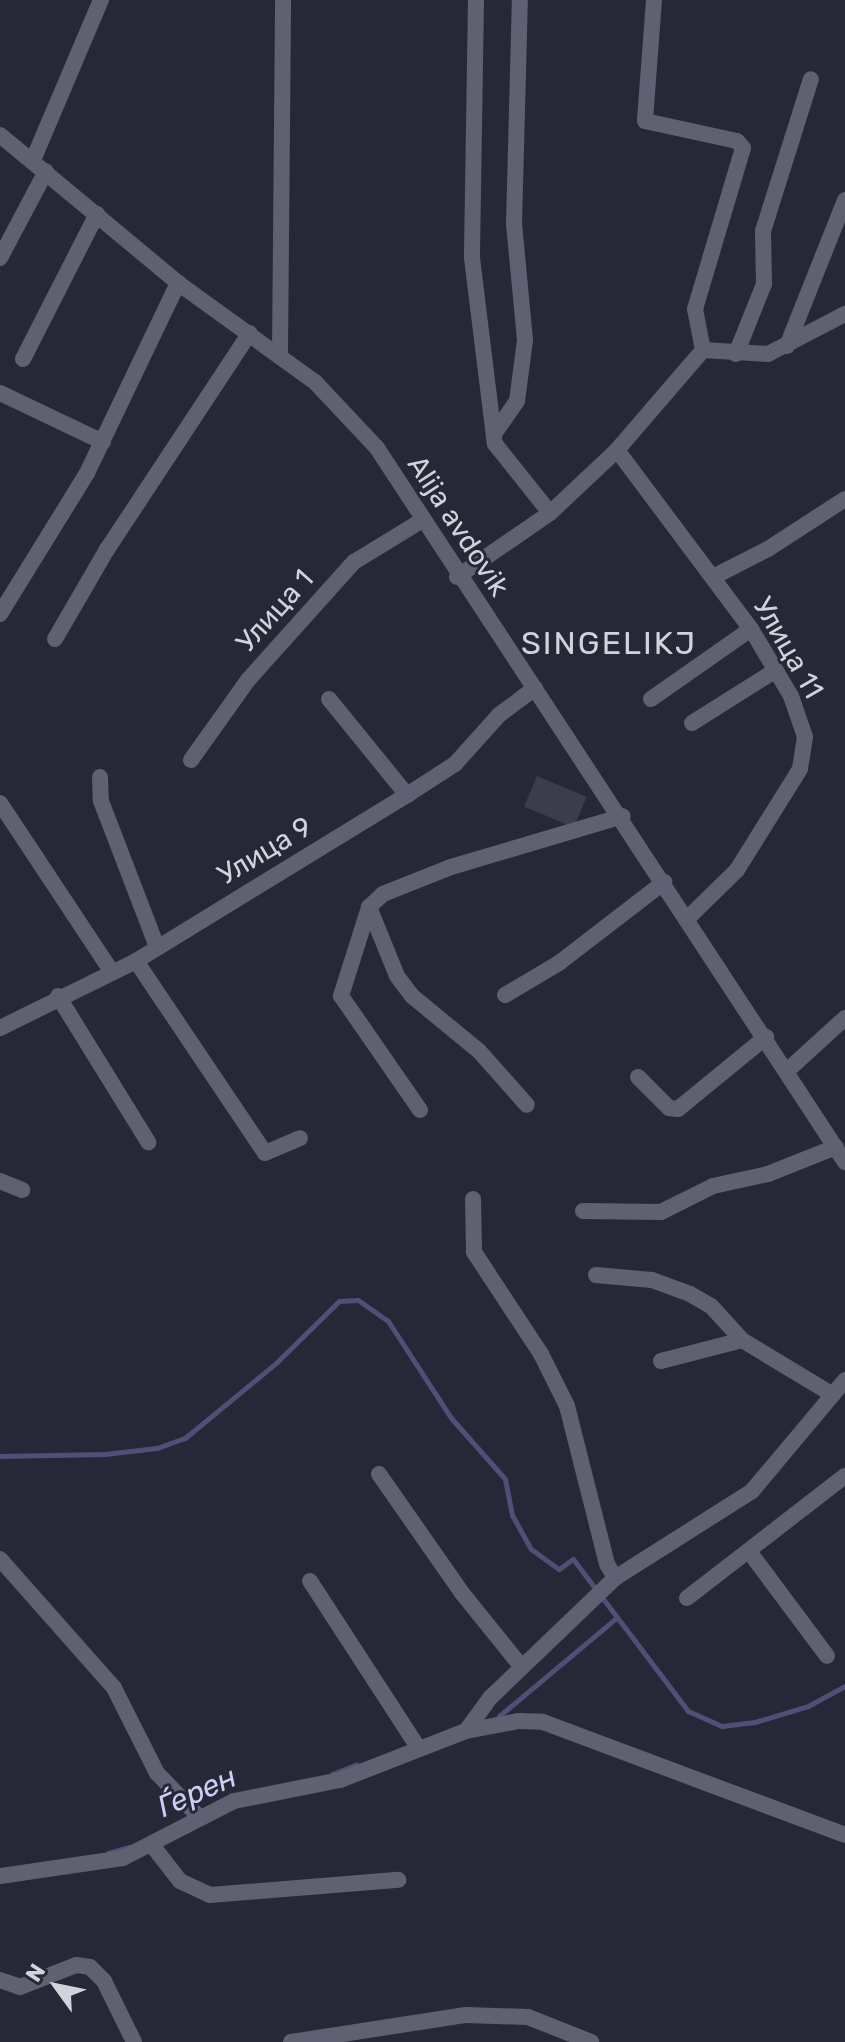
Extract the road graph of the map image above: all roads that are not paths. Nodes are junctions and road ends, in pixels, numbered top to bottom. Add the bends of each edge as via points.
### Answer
1 (101, 0) edge
2 (283, 0) edge
3 (476, 0) edge
4 (520, 0) edge
5 (654, 0) edge
6 (811, 79) dead end
7 (0, 135) edge
8 (40, 165) junction
9 (845, 200) edge
10 (97, 214) junction
11 (0, 258) edge
12 (178, 283) junction
13 (845, 314) edge
14 (250, 333) junction
15 (787, 346) junction
16 (703, 350) junction
17 (280, 353) junction
18 (736, 354) junction
19 (23, 359) dead end
20 (0, 393) edge
21 (494, 434) junction
22 (103, 442) junction
23 (617, 450) junction
24 (845, 499) edge
25 (550, 513) junction
26 (421, 521) junction
27 (715, 576) junction
28 (457, 577) junction
29 (2, 608) edge
30 (751, 629) junction
31 (55, 639) dead end
32 (776, 670) junction
33 (535, 688) junction
34 (329, 699) dead end
35 (651, 699) dead end
36 (692, 723) dead end
37 (191, 760) dead end
38 (100, 777) dead end
39 (407, 795) junction
40 (0, 803) edge
41 (623, 816) junction
42 (664, 882) junction
43 (369, 907) junction
44 (688, 918) junction
45 (157, 947) junction
46 (136, 961) junction
47 (112, 972) junction
48 (505, 995) dead end
49 (58, 996) junction
50 (845, 1018) edge
51 (0, 1028) edge
52 (766, 1037) junction
53 (788, 1070) junction
54 (638, 1077) dead end
55 (527, 1105) dead end
56 (420, 1110) dead end
57 (300, 1138) dead end
58 (148, 1142) dead end
59 (836, 1147) junction
60 (845, 1162) edge
61 (0, 1181) edge
62 (22, 1190) dead end
63 (473, 1199) dead end
64 (583, 1211) dead end
65 (596, 1275) dead end
66 (742, 1340) junction
67 (661, 1361) dead end
68 (845, 1380) edge
69 (833, 1395) junction
70 (379, 1474) dead end
71 (845, 1476) edge
72 (751, 1554) junction
73 (0, 1559) edge
74 (310, 1581) dead end
75 (610, 1582) junction
76 (687, 1598) dead end
77 (827, 1656) dead end
78 (521, 1666) junction
79 (466, 1731) junction
80 (419, 1749) junction
81 (200, 1818) junction
82 (845, 1835) edge
83 (152, 1845) junction
84 (0, 1876) edge
85 (398, 1880) dead end
86 (0, 1980) edge
87 (134, 2042) edge
88 (291, 2042) edge
89 (591, 2042) edge

1 - 8 street
2 - 17 street
3 - 21 street via 472,258
4 - 21 street via 514,224 525,340 517,401
5 - 16 street via 645,121 737,141 743,148 695,309
6 - 18 street via 763,231 764,284
7 - 8 street, Alija avdovik
8 - 10 street, Alija avdovik
8 - 11 street
9 - 15 street
10 - 12 street, Alija avdovik
10 - 19 street
12 - 14 street, Alija avdovik
12 - 22 street
13 - 15 street
14 - 17 street, Alija avdovik
14 - 31 street via 106,551
15 - 18 street via 768,354
16 - 18 street
16 - 23 street
17 - 26 street, Alija avdovik via 358,425
20 - 22 street
21 - 25 street via 495,444
22 - 29 street via 58,527
23 - 25 street
23 - 27 street, Улица 11
24 - 27 street
25 - 28 street
26 - 28 street, Alija avdovik
26 - 37 street, Улица 1 via 354,562 248,680
27 - 30 street, Улица 11
28 - 33 street, Alija avdovik
30 - 32 street, Улица 11
30 - 35 street
32 - 36 street
32 - 44 street, Улица 11 via 805,737 800,769 737,870
33 - 39 street, Улица 9 via 499,715 455,764
33 - 41 street, Alija avdovik
34 - 39 street
38 - 45 street via 101,801
39 - 45 street, Улица 9
40 - 47 street
41 - 42 street, Alija avdovik
41 - 43 street via 451,867 383,894
42 - 44 street, Alija avdovik
42 - 48 street via 559,963
43 - 55 street via 397,976 412,996 479,1051
43 - 56 street via 341,996
44 - 52 street, Alija avdovik
45 - 46 street, Улица 9
46 - 47 street, Улица 9
46 - 57 street via 265,1153
47 - 49 street, Улица 9
49 - 51 street, Улица 9
49 - 58 street
50 - 53 street
52 - 53 street, Alija avdovik
52 - 54 street via 678,1109 669,1108
53 - 59 street, Alija avdovik
59 - 60 street, Alija avdovik
59 - 64 street via 768,1174 713,1186 661,1212
61 - 62 street
63 - 75 street via 474,1252 541,1354 567,1406
65 - 66 street via 652,1280 690,1294 711,1306
66 - 67 street
66 - 69 street
68 - 69 street
69 - 75 street via 752,1491
70 - 78 street via 462,1593
71 - 72 street
72 - 76 street
72 - 77 street
73 - 81 street via 114,1688 157,1773
74 - 80 street
75 - 78 street
78 - 79 street
79 - 80 street
79 - 82 street via 496,1723 543,1722
80 - 81 street via 340,1780 234,1801
81 - 83 street
83 - 84 street via 88,1867
83 - 85 street via 180,1881 210,1895
86 - 87 street via 20,1987 76,1965 90,1967 104,1981
88 - 89 street via 466,2015 528,2017

